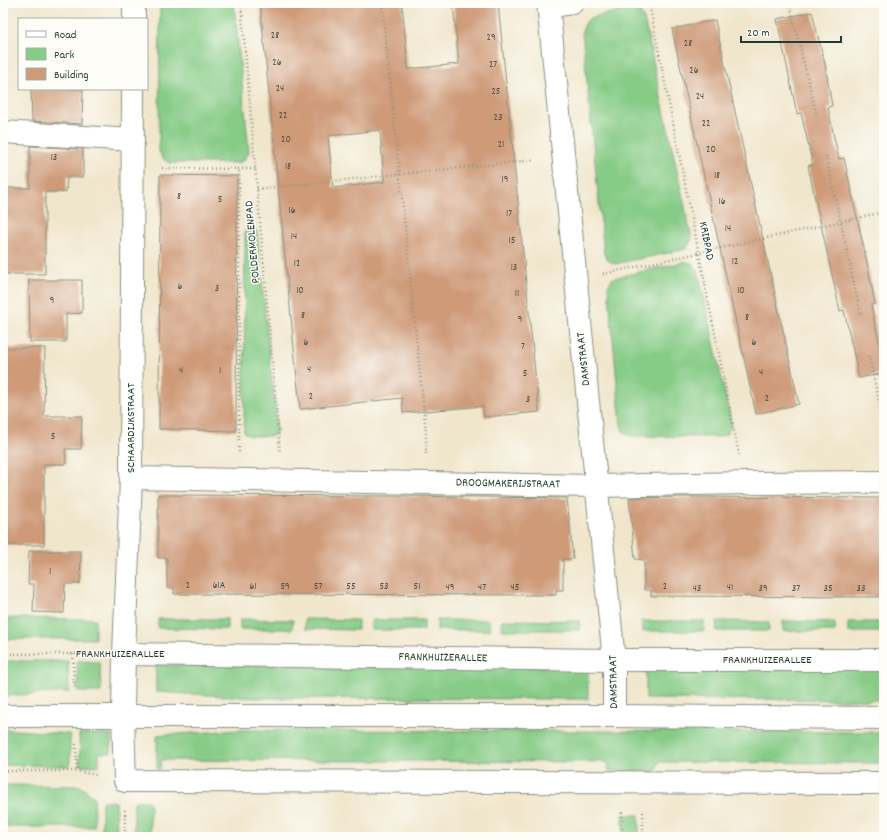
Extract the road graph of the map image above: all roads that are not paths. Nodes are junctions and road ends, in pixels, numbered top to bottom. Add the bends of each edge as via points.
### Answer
1 (134, 3) edge
2 (572, 3) edge
3 (548, 5) edge
4 (134, 18) edge
5 (133, 90) edge
6 (3, 132) edge
7 (133, 140) junction
8 (131, 478) junction
9 (884, 482) edge
10 (596, 486) junction
11 (124, 654) junction
12 (614, 660) junction
13 (884, 660) edge
14 (123, 715) junction
15 (3, 716) edge
16 (614, 716) junction
17 (884, 718) edge
18 (884, 783) edge

1 - 4 street
2 - 3 street
3 - 10 street, DAMSTRAAT
5 - 7 street, SCHAARDIJKSTRAAT
6 - 7 street
7 - 8 street, SCHAARDIJKSTRAAT
8 - 10 street, DROOGMAKERIJSTRAAT
8 - 11 street, SCHAARDIJKSTRAAT
9 - 10 street, DROOGMAKERIJSTRAAT
10 - 12 street, DAMSTRAAT
11 - 12 street, FRANKHUIZERALLEE
11 - 14 street, SCHAARDIJKSTRAAT
12 - 13 street, FRANKHUIZERALLEE
12 - 16 street, DAMSTRAAT
14 - 15 street
14 - 16 street
14 - 18 street, SCHAARDIJKSTRAAT via 125,781
16 - 17 street

